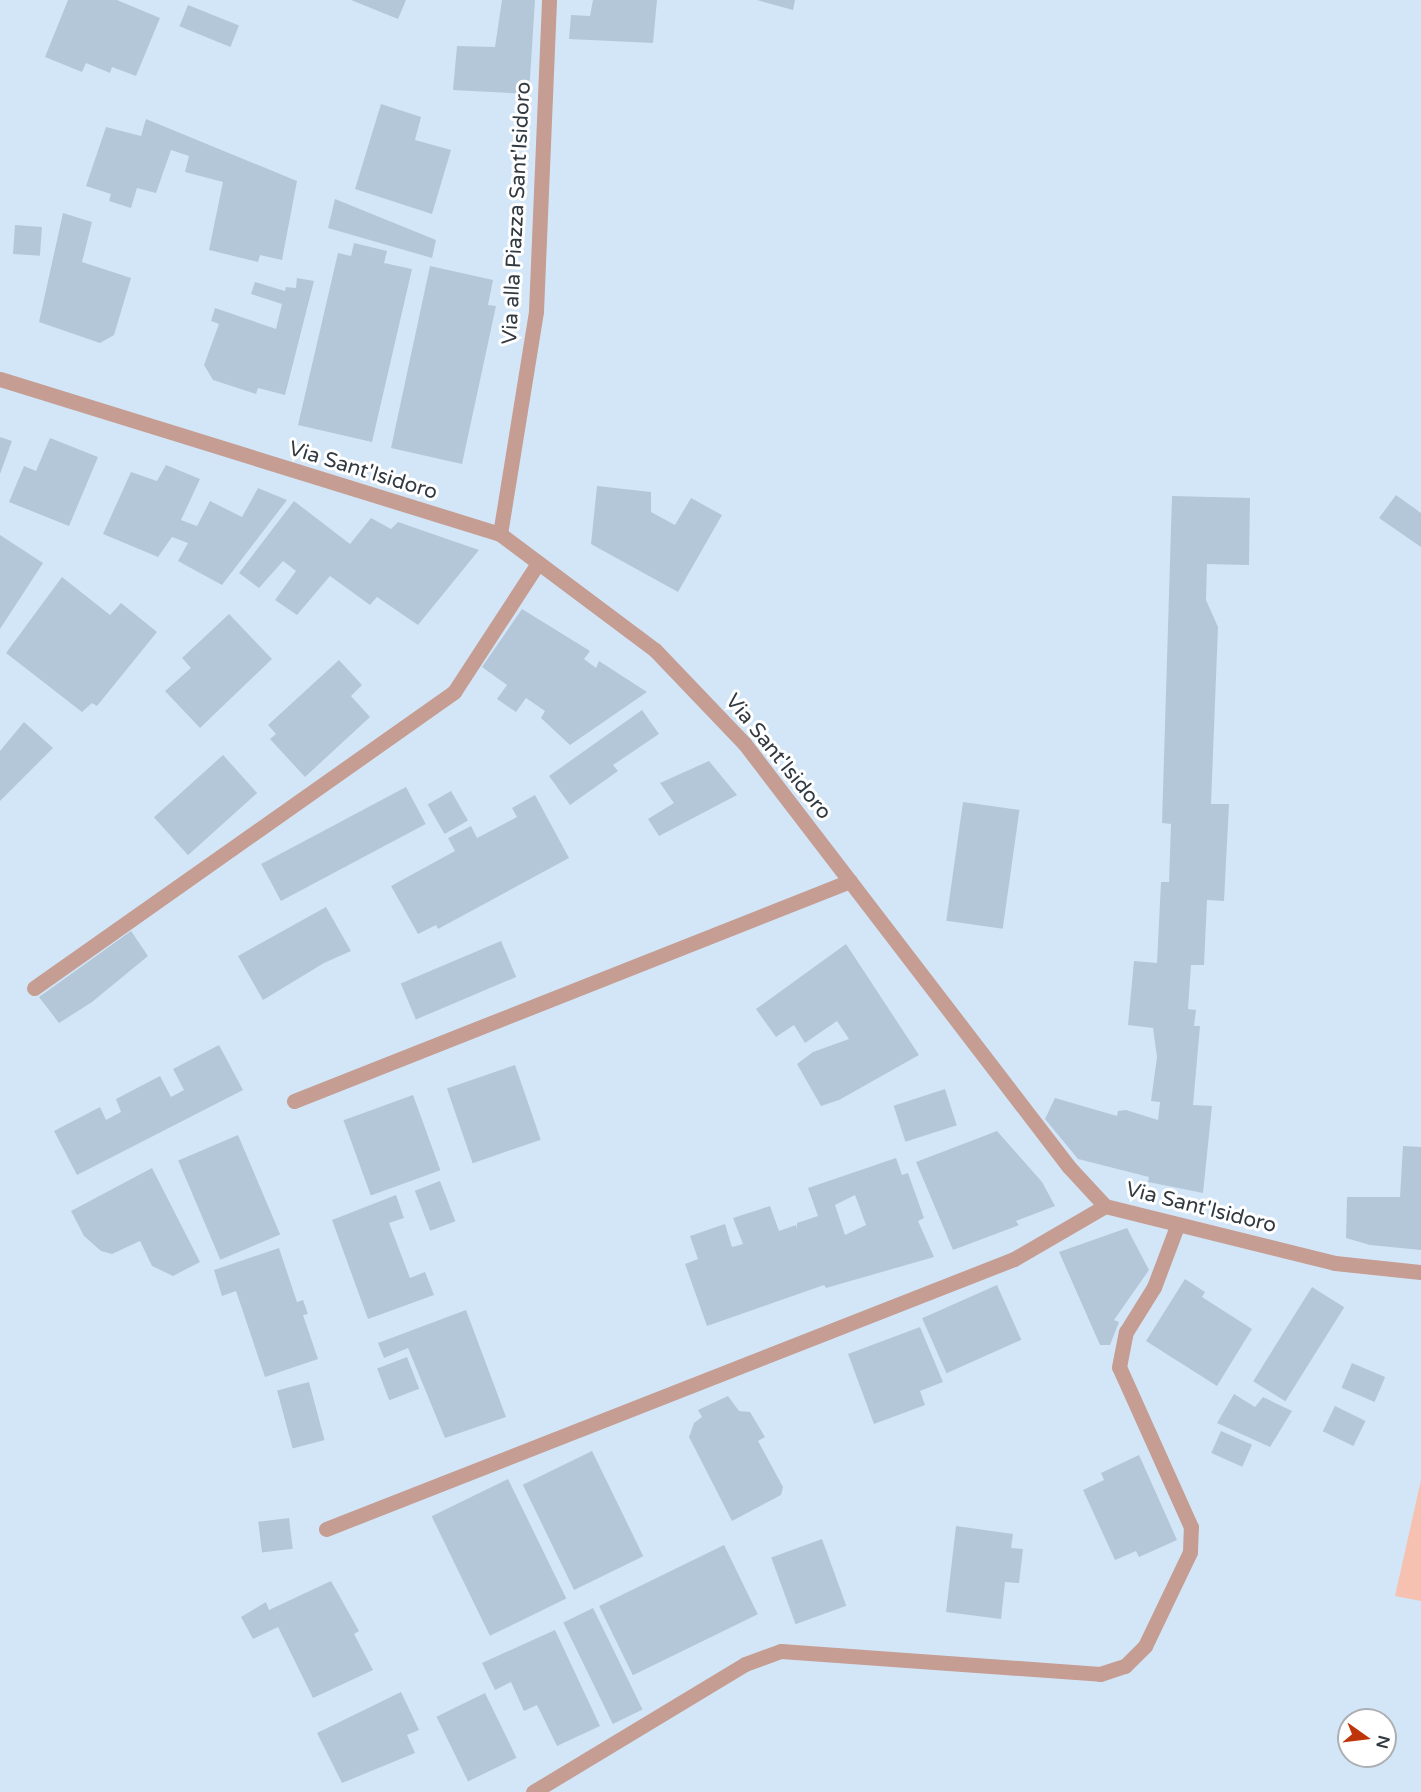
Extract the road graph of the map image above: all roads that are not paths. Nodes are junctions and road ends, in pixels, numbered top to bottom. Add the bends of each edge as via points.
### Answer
1 (549, 0) edge
2 (0, 379) edge
3 (500, 534) junction
4 (538, 563) junction
5 (850, 880) junction
6 (34, 988) dead end
7 (294, 1101) dead end
8 (1105, 1206) junction
9 (1177, 1226) junction
10 (1421, 1272) edge
11 (326, 1529) dead end
12 (533, 1792) edge

1 - 3 street, Via alla Piazza Sant'Isidoro via 536,311
2 - 3 street, Via Sant'Isidoro
3 - 4 street, Via Sant'Isidoro
4 - 5 street, Via Sant'Isidoro via 655,650 744,743
4 - 6 street via 454,692
5 - 7 street
5 - 8 street, Via Sant'Isidoro via 1069,1167
8 - 9 street, Via Sant'Isidoro
8 - 11 street via 1014,1259
9 - 10 street, Via Sant'Isidoro via 1335,1263
9 - 12 street via 1154,1287 1126,1332 1119,1367 1191,1527 1190,1552 1145,1646 1125,1666 1100,1674 781,1651 745,1664

